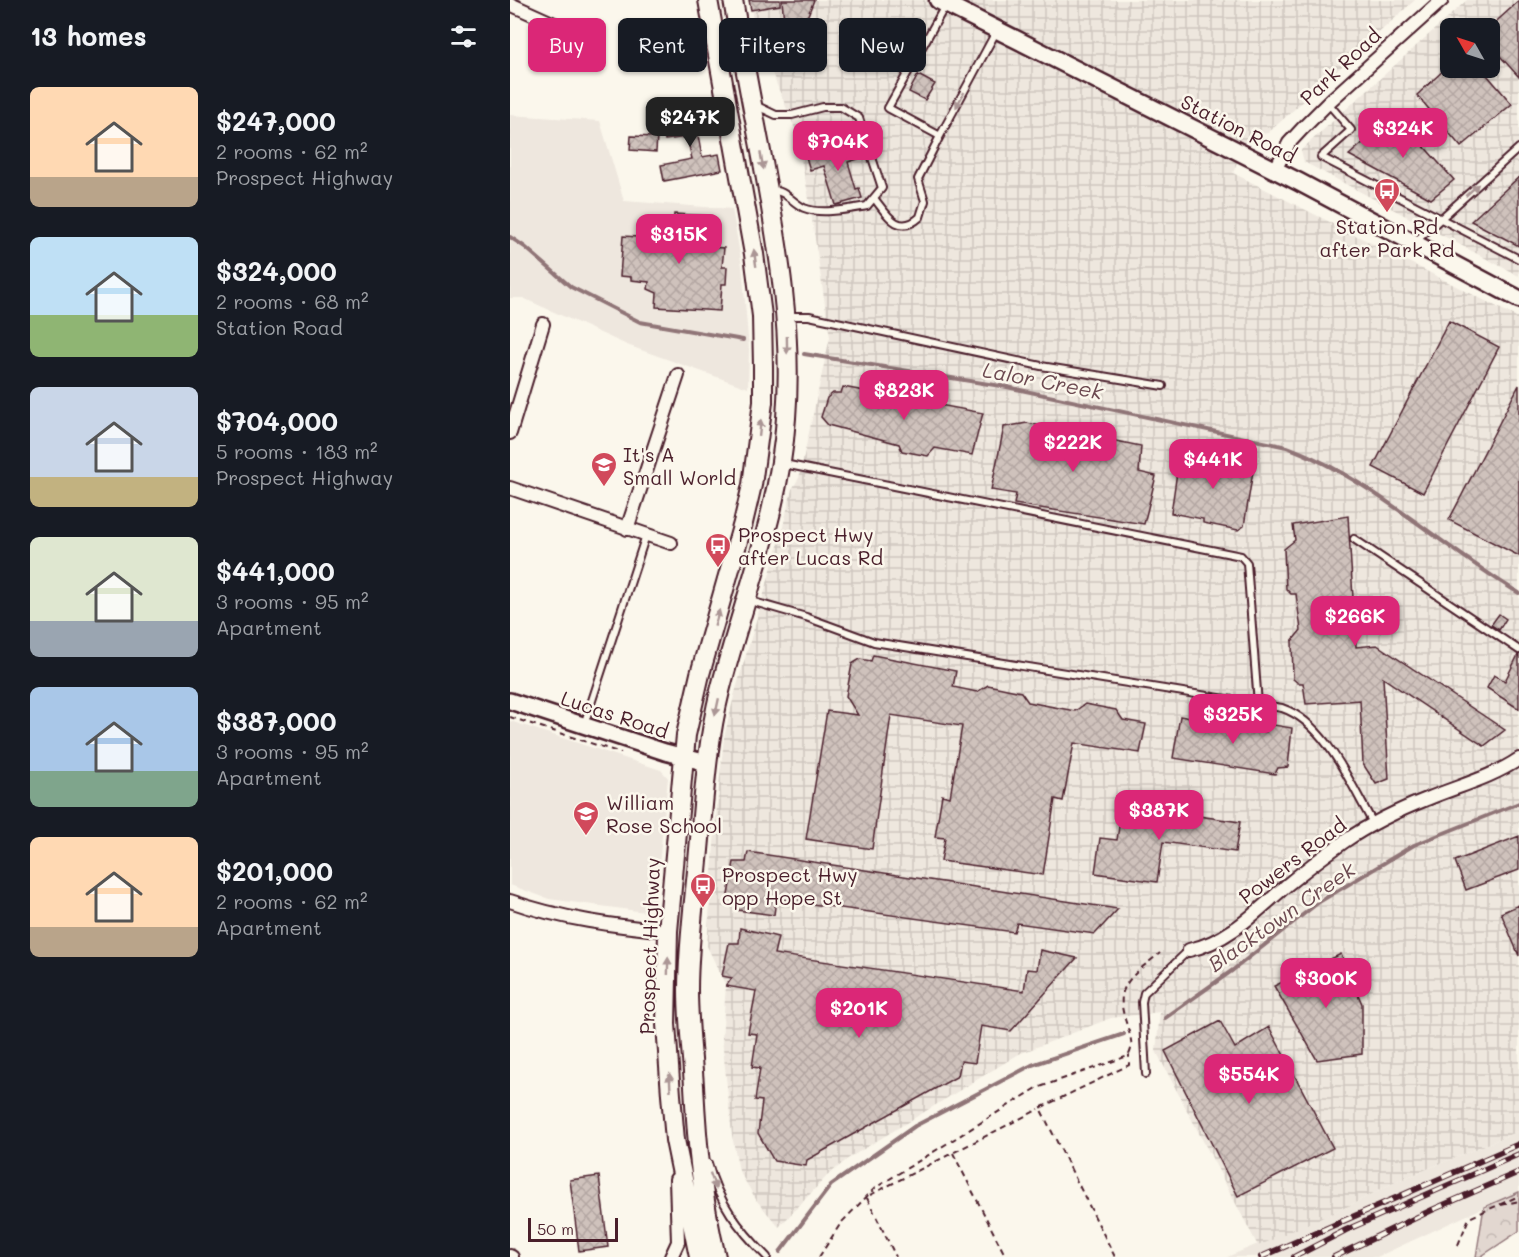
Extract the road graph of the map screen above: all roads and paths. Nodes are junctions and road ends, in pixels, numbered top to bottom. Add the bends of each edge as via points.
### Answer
1 (708, 0) edge
2 (733, 0) edge
3 (1442, 0) edge
4 (942, 2) edge
5 (510, 4) edge
6 (541, 18) edge
7 (997, 29) junction
8 (1328, 103) junction
9 (752, 104) junction
10 (940, 136) junction
11 (1519, 148) edge
12 (1275, 170) junction
13 (768, 190) junction
14 (874, 198) junction
15 (1441, 219) junction
16 (1413, 244) junction
17 (1519, 258) edge
18 (1519, 299) edge
19 (786, 316) junction
20 (543, 324) dead end
21 (678, 375) dead end
22 (1164, 386) dead end
23 (510, 433) edge
24 (780, 464) junction
25 (510, 488) edge
26 (627, 529) junction
27 (646, 535) junction
28 (1354, 539) dead end
29 (671, 543) dead end
30 (747, 599) junction
31 (1519, 650) edge
32 (510, 702) edge
33 (1258, 704) junction
34 (510, 717) edge
35 (584, 726) junction
36 (629, 756) dead end
37 (684, 758) junction
38 (1519, 759) edge
39 (707, 763) junction
40 (1374, 825) junction
41 (510, 901) edge
42 (668, 931) junction
43 (1189, 950) joint
44 (1160, 953) dead end
45 (1129, 1055) junction
46 (1146, 1074) dead end
47 (1040, 1108) junction
48 (695, 1126) junction
49 (675, 1140) junction
50 (953, 1153) junction
51 (1519, 1196) edge
52 (867, 1197) junction
53 (1519, 1201) edge
54 (1495, 1207) junction
55 (1458, 1245) dead end
56 (671, 1257) edge
57 (699, 1257) edge
58 (716, 1257) edge
59 (767, 1257) edge
60 (819, 1257) edge
61 (897, 1257) edge
62 (1006, 1257) edge
63 (1116, 1257) edge

37 -> 1 main road, Prospect Highway via 700,674 752,485 763,402 762,316 754,254
2 - 9 main road, Prospect Highway
3 - 8 street, Park Road
4 - 7 main road, Station Road
4 - 10 lane via 888,108
5 - 6 street
7 -> 10 lane
7 - 12 main road, Station Road
8 - 12 street, Park Road via 1289,143
8 - 15 lane via 1351,130 1321,157
9 -> 13 main road, Prospect Highway
9 - 14 lane via 776,115 842,107 859,118 882,188
10 - 14 lane via 918,179 925,201 920,217 906,224 895,222
15 -> 11 lane
12 - 16 main road, Station Road
13 - 14 lane via 786,194 805,208 831,211 867,206
13 - 19 main road, Prospect Highway
15 - 16 lane
15 - 17 lane
16 - 18 main road, Station Road
19 - 22 lane via 808,316 1041,366
19 -> 24 main road, Prospect Highway via 786,418
20 - 23 street
21 - 26 street
24 - 30 main road, Prospect Highway
24 - 33 lane via 1241,556 1247,563
25 - 26 street
26 - 27 street
27 - 29 street
27 - 35 lane
28 - 31 lane
30 - 33 lane via 874,642
30 -> 39 main road, Prospect Highway via 720,691
32 - 35 street, Lucas Road
33 - 40 lane via 1293,712 1320,733
34 - 36 path
35 - 37 street, Lucas Road
37 - 39 street, Lucas Road
37 - 42 main road, Prospect Highway
38 - 40 street, Powers Road
39 - 48 main road, Prospect Highway via 688,990
40 - 43 street, Powers Road via 1306,869 1217,942
41 - 42 street via 553,915
49 -> 42 main road, Prospect Highway via 666,1024
43 - 46 lane via 1144,993
44 - 45 path via 1124,987 1121,1001 1131,1041
45 - 47 path via 1129,1065
45 - 52 path via 1037,1089 875,1188
47 - 50 path
47 - 63 path
48 - 58 main road, Prospect Highway via 703,1195
48 -> 59 lane via 719,1197 729,1215
49 - 56 street via 678,1234 677,1248
49 - 57 main road, Prospect Highway
50 - 52 path
50 - 62 path
51 - 54 path
52 - 60 path via 841,1223
52 - 61 path
53 - 54 path
54 - 55 path via 1469,1218

